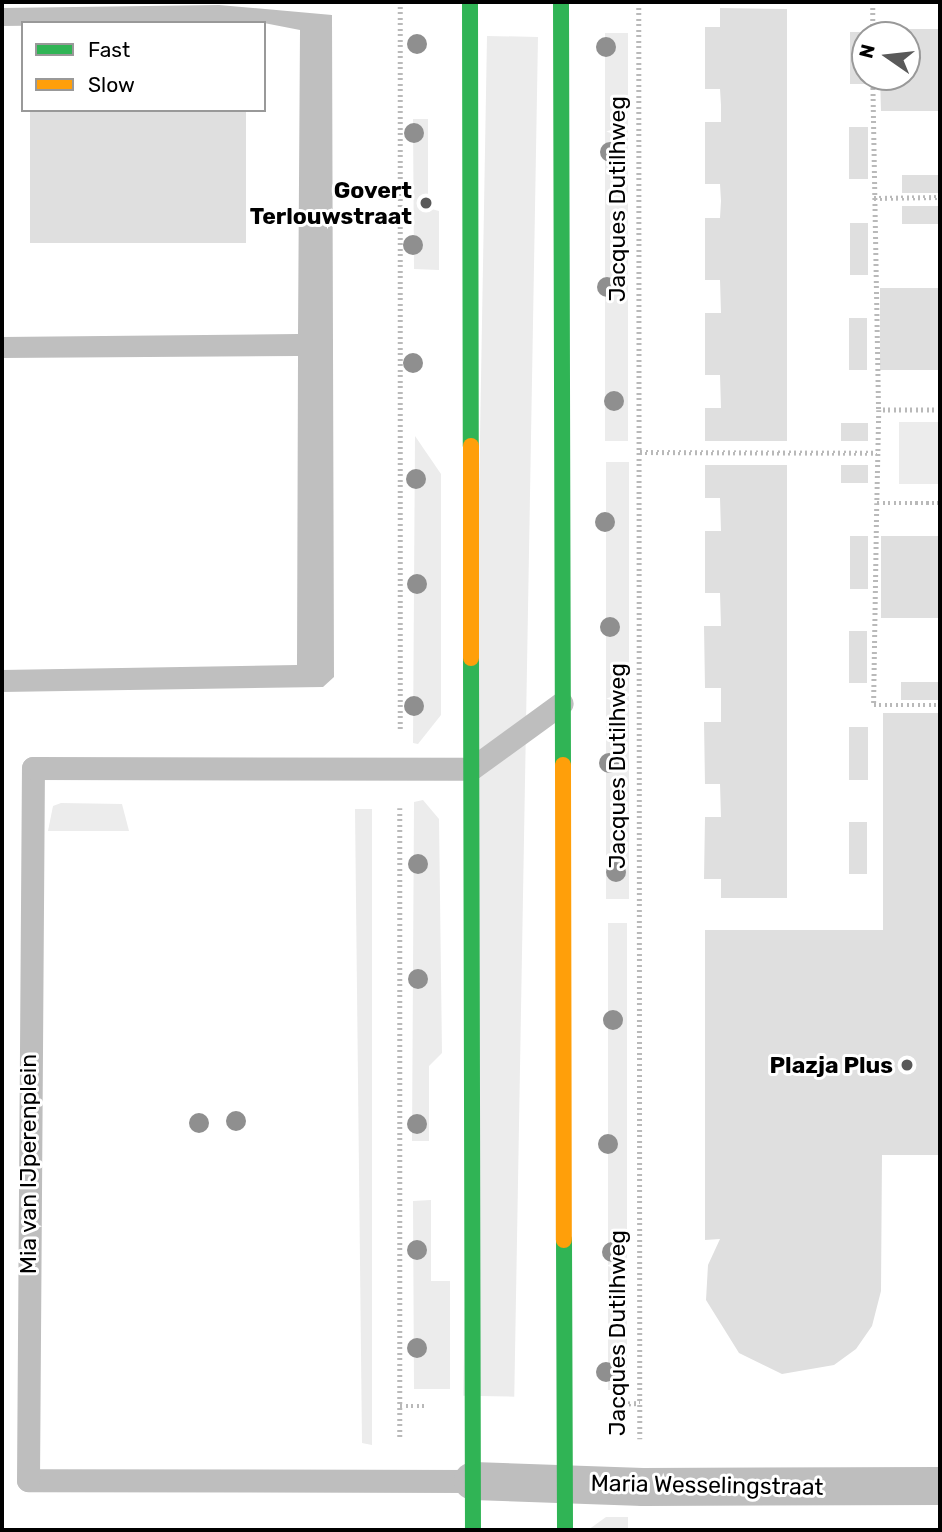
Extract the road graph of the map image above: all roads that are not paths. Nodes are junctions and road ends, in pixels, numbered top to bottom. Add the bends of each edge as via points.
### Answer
1 (470, 2) edge
2 (561, 2) edge
3 (562, 703) junction
4 (471, 769) junction
5 (473, 1480) junction
6 (565, 1483) junction
7 (940, 1486) edge
8 (473, 1530) edge
9 (565, 1530) edge

1 - 4 main road
2 - 3 main road
3 - 4 lane
3 - 6 main road
4 - 5 main road
4 - 5 lane, Mia van IJperenplein via 33,768 28,1480
5 - 6 street, Maria Wesselingstraat
5 - 8 main road
6 - 7 street, Maria Wesselingstraat
6 - 9 main road

